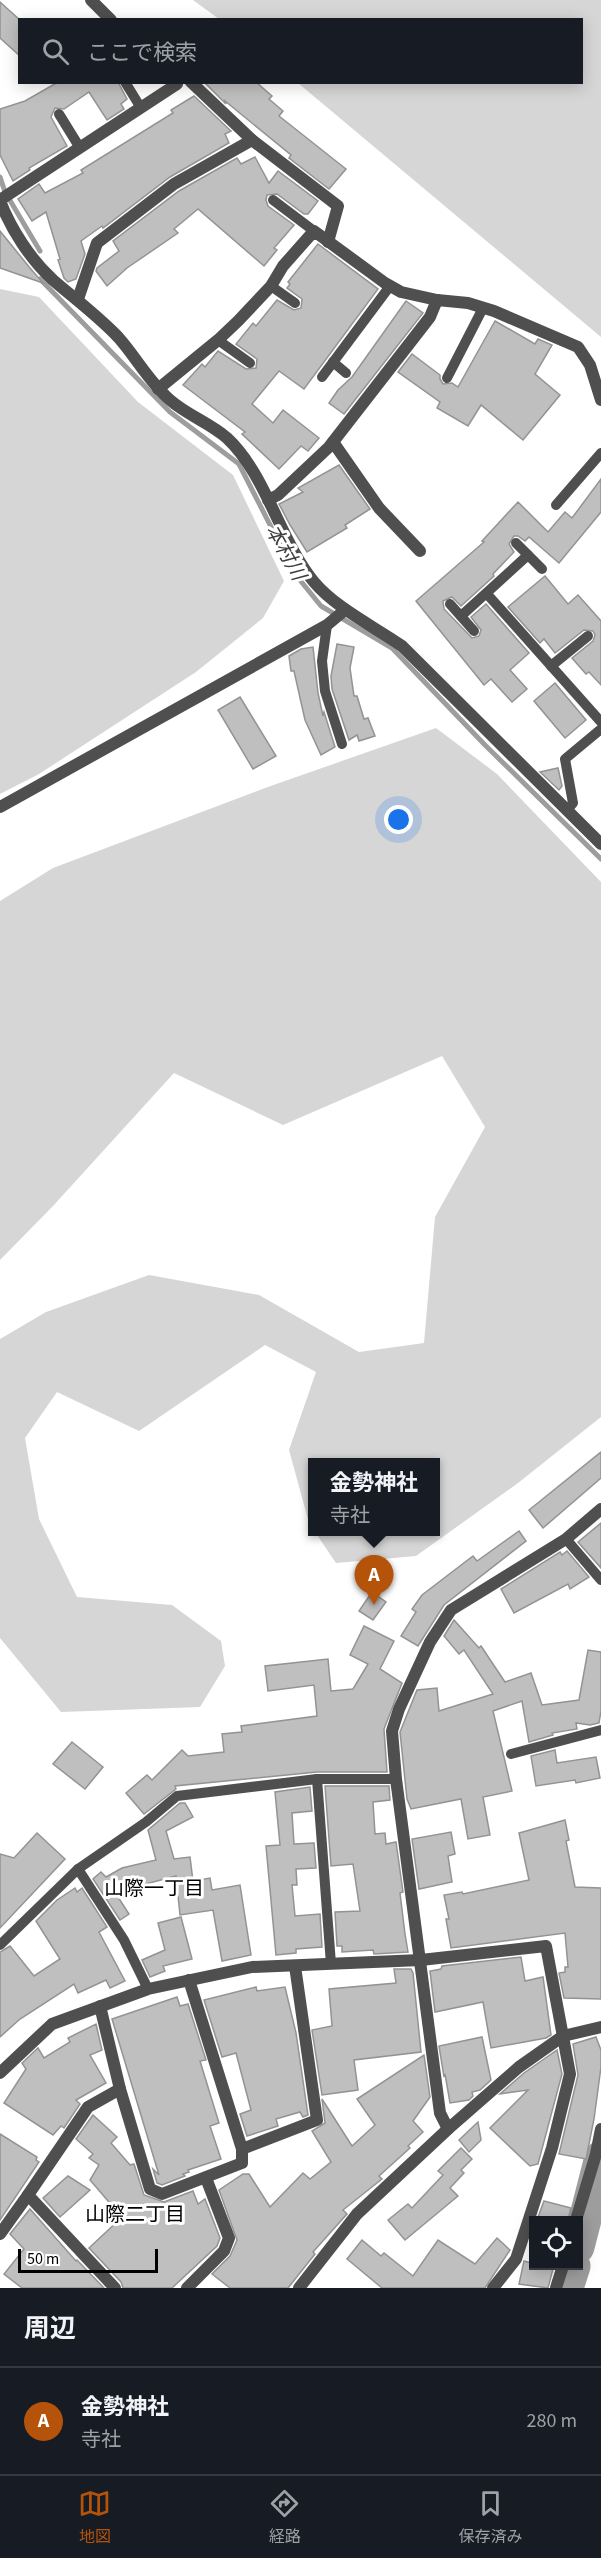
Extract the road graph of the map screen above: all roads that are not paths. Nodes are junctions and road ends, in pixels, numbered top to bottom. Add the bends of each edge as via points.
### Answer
1 (91, 0) edge
2 (109, 18) edge
3 (126, 84) edge
4 (177, 84) dead end
5 (194, 84) edge
6 (141, 108) junction
7 (59, 114) dead end
8 (252, 140) junction
9 (80, 148) junction
10 (0, 200) edge
11 (273, 200) dead end
12 (314, 231) junction
13 (328, 242) junction
14 (272, 286) junction
15 (390, 286) junction
16 (78, 299) junction
17 (437, 300) junction
18 (295, 303) dead end
19 (483, 308) junction
20 (218, 340) junction
21 (333, 362) junction
22 (250, 363) dead end
23 (346, 373) dead end
24 (322, 377) dead end
25 (447, 378) dead end
26 (158, 389) junction
27 (601, 400) edge
28 (333, 442) junction
29 (601, 453) edge
30 (268, 500) junction
31 (556, 505) dead end
32 (516, 543) dead end
33 (420, 551) dead end
34 (528, 555) junction
35 (542, 569) dead end
36 (487, 594) junction
37 (450, 604) dead end
38 (461, 616) junction
39 (336, 618) junction
40 (474, 631) dead end
41 (588, 636) dead end
42 (551, 666) junction
43 (601, 722) edge
44 (601, 729) edge
45 (342, 744) dead end
46 (0, 807) edge
47 (567, 810) junction
48 (600, 840) edge
49 (601, 1509) edge
50 (566, 1539) junction
51 (601, 1580) edge
52 (601, 1730) edge
53 (511, 1754) dead end
54 (317, 1779) junction
55 (396, 1779) junction
56 (78, 1869) junction
57 (0, 1945) edge
58 (421, 1960) junction
59 (331, 1964) junction
60 (295, 1966) junction
61 (189, 1980) junction
62 (148, 1989) junction
63 (100, 2006) junction
64 (601, 2027) edge
65 (563, 2036) junction
66 (0, 2073) edge
67 (120, 2089) junction
68 (601, 2129) edge
69 (448, 2130) junction
70 (242, 2149) junction
71 (206, 2178) junction
72 (28, 2195) junction
73 (577, 2216) edge
74 (0, 2234) edge
75 (561, 2270) edge
76 (115, 2288) edge
77 (188, 2288) edge
78 (299, 2288) edge
79 (493, 2288) edge
80 (556, 2288) edge

1 - 2 street
3 - 6 lane
4 - 6 street
5 - 8 street
6 - 9 street
7 - 9 lane
8 - 13 street via 338,206
8 - 16 street via 174,184 97,243
9 - 10 street
10 - 16 street via 11,228 51,278
11 - 12 lane
12 - 13 street
12 - 14 street via 283,266
13 - 15 street
14 - 18 lane
14 - 20 street
15 - 17 street
15 - 21 lane
16 - 26 street via 118,338
17 - 19 street
17 - 28 street via 430,316
19 - 25 lane
19 - 27 street via 578,347 591,365
20 - 22 lane
20 - 26 street
21 - 23 lane
21 - 24 lane
26 - 30 street via 171,402 226,437
28 - 30 street
28 - 33 street via 379,508
29 - 31 lane
30 - 39 street
32 - 34 lane
34 - 35 lane
34 - 36 lane
36 - 38 lane
36 - 42 lane
37 - 38 lane
38 - 40 lane
39 - 45 lane via 322,661 325,691
39 - 46 street
39 - 47 street via 367,622 402,646
41 - 42 lane
42 - 43 lane
44 - 47 lane via 565,759 573,803
47 - 48 street
49 - 50 street
50 - 51 lane
50 - 55 street via 451,1610 430,1642 399,1708 392,1731
52 - 53 lane
54 - 55 lane
54 - 56 lane via 177,1796
54 - 59 lane
55 - 58 street
56 - 57 lane
56 - 62 lane via 124,1940
58 - 59 street
58 - 65 street via 546,1946
58 - 69 street via 440,2113
59 - 60 street
60 - 61 street via 252,1967
60 - 70 street via 317,2120
61 - 62 street
61 - 70 street
62 - 63 street
63 - 66 street via 52,2024
63 - 67 street
64 - 65 street
65 - 69 street via 519,2067
65 - 79 street via 570,2074 552,2148 516,2259
67 - 71 street via 150,2189 162,2194
67 - 72 street via 88,2107
68 - 73 street
69 - 78 street via 357,2214
70 - 71 street via 242,2163
71 - 77 street via 229,2238 224,2251
72 - 74 street
72 - 76 street
75 - 80 street

